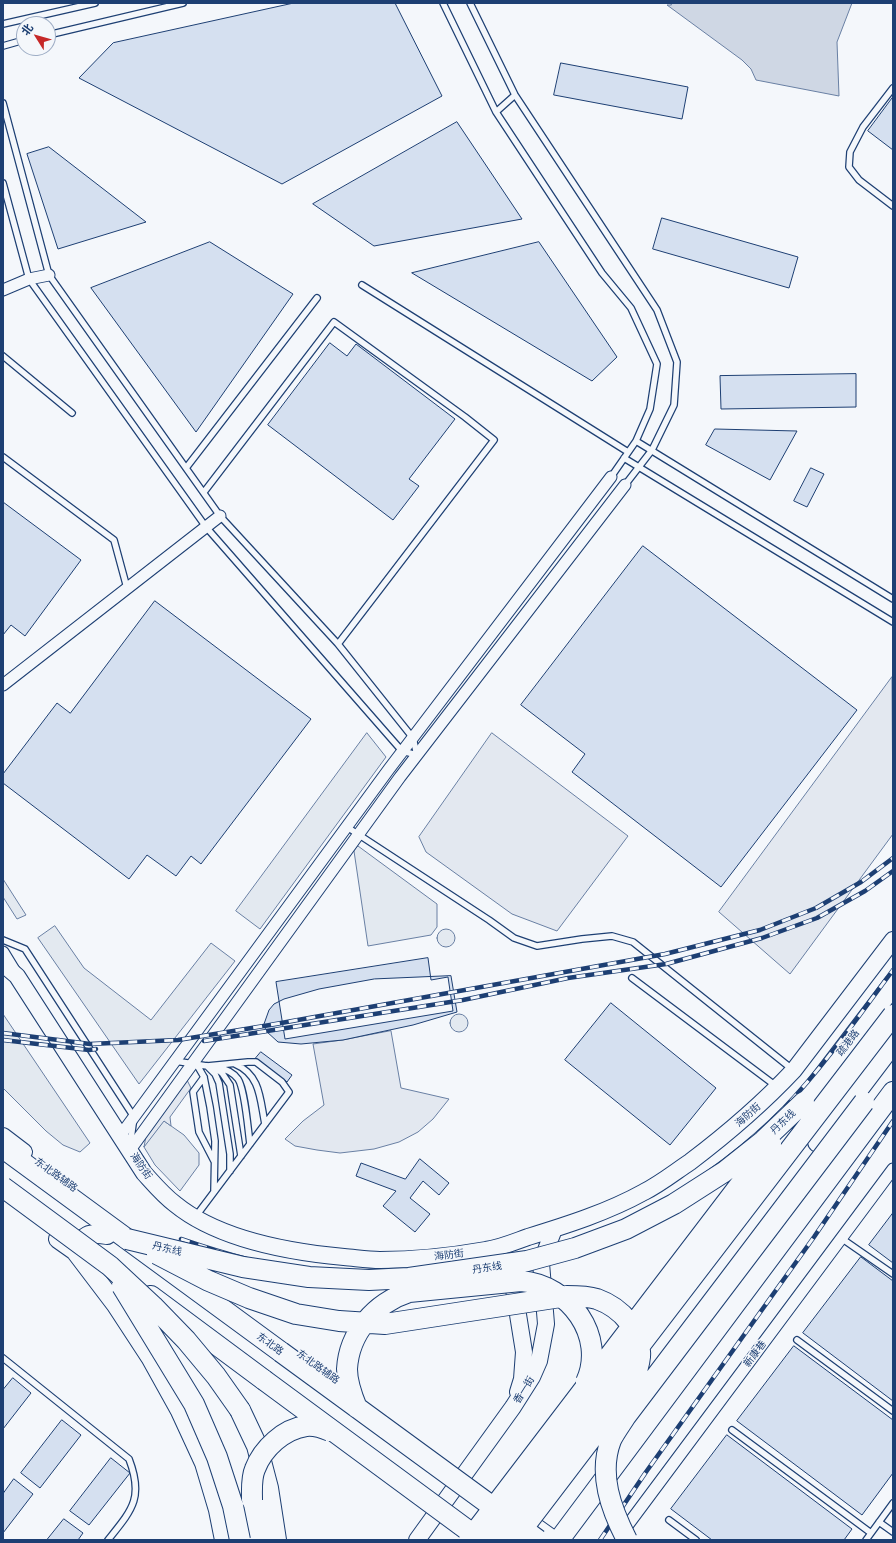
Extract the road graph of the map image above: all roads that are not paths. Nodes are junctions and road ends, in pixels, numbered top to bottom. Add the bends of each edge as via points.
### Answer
1 (95, 3) edge
2 (183, 3) edge
3 (443, 3) edge
4 (470, 3) edge
5 (3, 24) edge
6 (56, 33) edge
7 (16, 42) edge
8 (3, 46) edge
9 (893, 88) edge
10 (515, 94) junction
11 (3, 103) edge
12 (496, 112) junction
13 (3, 184) edge
14 (893, 206) edge
15 (49, 275) junction
16 (30, 279) junction
17 (362, 285) dead end
18 (3, 290) edge
19 (317, 298) dead end
20 (3, 356) edge
21 (72, 413) dead end
22 (636, 441) junction
23 (652, 450) junction
24 (628, 452) junction
25 (3, 457) edge
26 (624, 458) junction
27 (639, 467) junction
28 (186, 468) junction
29 (611, 477) joint
30 (625, 485) joint
31 (204, 492) junction
32 (220, 516) junction
33 (206, 527) junction
34 (127, 588) junction
35 (893, 599) edge
36 (893, 622) edge
37 (338, 644) junction
38 (3, 685) edge
39 (413, 738) junction
40 (402, 751) junction
41 (417, 755) junction
42 (347, 826) junction
43 (358, 834) junction
44 (3, 940) edge
45 (893, 940) edge
46 (3, 952) edge
47 (3, 964) edge
48 (10, 973) edge
49 (632, 978) dead end
50 (893, 985) edge
51 (893, 1014) edge
52 (893, 1044) edge
53 (175, 1061) junction
54 (234, 1064) junction
55 (893, 1064) edge
56 (195, 1065) junction
57 (210, 1066) junction
58 (794, 1070) junction
59 (204, 1077) junction
60 (778, 1088) junction
61 (893, 1092) edge
62 (804, 1102) junction
63 (871, 1108) junction
64 (134, 1117) junction
65 (265, 1124) junction
66 (3, 1136) edge
67 (120, 1136) junction
68 (250, 1144) junction
69 (3, 1148) edge
70 (130, 1150) junction
71 (241, 1156) junction
72 (3, 1159) edge
73 (215, 1165) junction
74 (893, 1169) edge
75 (230, 1171) junction
76 (3, 1187) edge
77 (214, 1192) junction
78 (3, 1198) edge
79 (195, 1218) junction
80 (554, 1229) junction
81 (107, 1235) junction
82 (841, 1238) junction
83 (127, 1239) junction
84 (488, 1250) junction
85 (74, 1251) junction
86 (110, 1266) junction
87 (893, 1274) edge
88 (797, 1340) dead end
89 (3, 1358) edge
90 (631, 1387) junction
91 (582, 1392) junction
92 (513, 1407) junction
93 (357, 1408) junction
94 (893, 1411) edge
95 (732, 1430) dead end
96 (337, 1434) junction
97 (350, 1455) junction
98 (465, 1474) junction
99 (449, 1496) junction
100 (893, 1503) edge
101 (434, 1517) junction
102 (670, 1520) dead end
103 (879, 1522) junction
104 (893, 1532) edge
105 (871, 1533) junction
106 (108, 1540) edge
107 (224, 1540) edge
108 (240, 1540) edge
109 (257, 1540) edge
110 (276, 1540) edge
111 (417, 1540) edge
112 (465, 1540) edge
113 (469, 1540) edge
114 (481, 1540) edge
115 (491, 1540) edge
116 (497, 1540) edge
117 (514, 1540) edge
118 (521, 1540) edge
119 (538, 1540) edge
120 (555, 1540) edge
121 (559, 1540) edge
122 (616, 1540) edge
123 (627, 1540) edge
124 (696, 1540) edge
125 (866, 1540) edge

1 - 5 lane
2 - 6 lane
3 - 12 lane
4 - 10 lane
7 - 8 lane
9 - 14 lane via 863,127 850,152 849,167 859,180
10 - 12 lane
10 - 23 lane via 657,310 677,362 674,405
11 - 15 lane
12 - 22 lane via 602,273 631,308 657,364 650,409
13 - 16 lane
15 - 16 street
15 - 28 lane
16 - 18 street
16 - 33 lane
17 - 24 lane
19 - 28 lane
20 - 21 lane
22 - 23 lane
22 - 24 lane
23 - 27 lane
23 - 35 lane
24 - 26 lane
25 - 34 lane via 114,540
26 - 27 lane
26 - 29 lane
27 - 30 lane
27 - 36 lane
28 - 31 lane
29 - 39 street
30 - 41 street
31 - 32 lane
31 - 37 lane via 334,322 494,440
32 - 33 street
32 - 37 lane
33 - 34 street
33 - 40 lane
34 - 38 street
37 - 39 lane
39 - 40 street
39 - 41 lane
40 - 41 lane
40 - 42 street
41 - 43 street
42 - 43 lane
42 - 53 street
43 - 56 street
43 - 58 lane via 514,938 537,946 612,936 633,942
44 - 64 lane via 25,949
45 - 58 street, 海防街
46 - 48 street, 海防街
47 - 48 street
48 - 67 street, 海防街
49 - 60 lane
50 - 62 highway, 疏港路
51 - 115 highway, bridge
52 - 90 highway, bridge
53 - 56 lane
53 - 64 street
54 - 57 lane
54 - 65 lane via 248,1072 258,1086
54 - 65 lane via 256,1062 282,1082 289,1092
55 - 63 highway
56 - 57 lane
56 - 59 lane
56 - 70 street
57 - 68 lane via 233,1073 241,1083
57 - 71 lane via 222,1073 230,1085
57 - 75 lane via 219,1082
58 - 60 street, 海防街
59 - 73 lane via 213,1127
59 - 73 lane via 193,1092 199,1132
60 - 80 street, 海防街 via 716,1142 679,1170 644,1192
61 - 63 highway
62 - 83 highway, 丹东线, bridge via 764,1141 724,1172 674,1204 626,1229 575,1248 527,1261 409,1278 369,1280 309,1277 243,1267
62 - 91 highway, bridge
63 - 121 highway
63 - 123 highway, bridge via 626,1416 612,1439 605,1460 606,1484 618,1523
64 - 67 street
64 - 70 lane
65 - 68 lane
66 - 98 street, 东北路辅路
67 - 70 street, 海防街
68 - 71 lane
69 - 83 highway, 东北路
70 - 79 street, 海防街 via 158,1190
71 - 75 lane
72 - 81 main road, 东北路
73 - 77 lane
74 - 82 street, 新康巷
75 - 77 lane
76 - 86 highway, bridge
77 - 79 lane
78 - 85 main road
79 - 84 street, 海防街 via 229,1234 268,1245 318,1254 379,1260
80 - 84 street, 海防街
80 - 92 street, 香一街 via 541,1263 546,1324 539,1361
81 - 85 main road via 96,1233 86,1236
81 - 99 main road, 东北路
82 - 87 lane
82 - 122 street, 新康巷
83 - 90 highway, bridge via 249,1298 296,1314 338,1322 385,1324 567,1296 584,1296 598,1300 622,1314 637,1335 640,1356
83 - 93 highway, 东北路, bridge
84 - 92 street, 香一街 via 513,1274 524,1352 522,1379
85 - 97 main road
85 - 107 main road via 116,1305 150,1357 180,1411 204,1463
86 - 96 highway, bridge
86 - 108 highway, bridge via 194,1404 217,1457 233,1506
86 - 110 highway, bridge via 186,1340 240,1410 256,1446 268,1488
88 - 94 lane
89 - 106 lane via 129,1459 136,1476 135,1498 128,1515
90 - 117 highway, bridge
91 - 93 highway, bridge via 593,1362 589,1333 582,1320 574,1308 549,1288 534,1282 521,1281 409,1292 383,1304 363,1325 350,1354 348,1384
91 - 113 highway, bridge
92 - 98 street
93 - 119 highway, 东北路, bridge
95 - 105 lane
96 - 109 highway, bridge via 307,1426 293,1430 281,1436 261,1456 254,1470 252,1484
96 - 114 highway, bridge
97 - 99 main road via 388,1459
97 - 101 street
98 - 99 street
98 - 120 street, 东北路辅路
99 - 101 street
99 - 116 main road
99 - 118 main road, 东北路
100 - 103 lane
101 - 111 street
101 - 112 street
102 - 124 lane
103 - 104 lane
103 - 105 lane
105 - 125 lane

